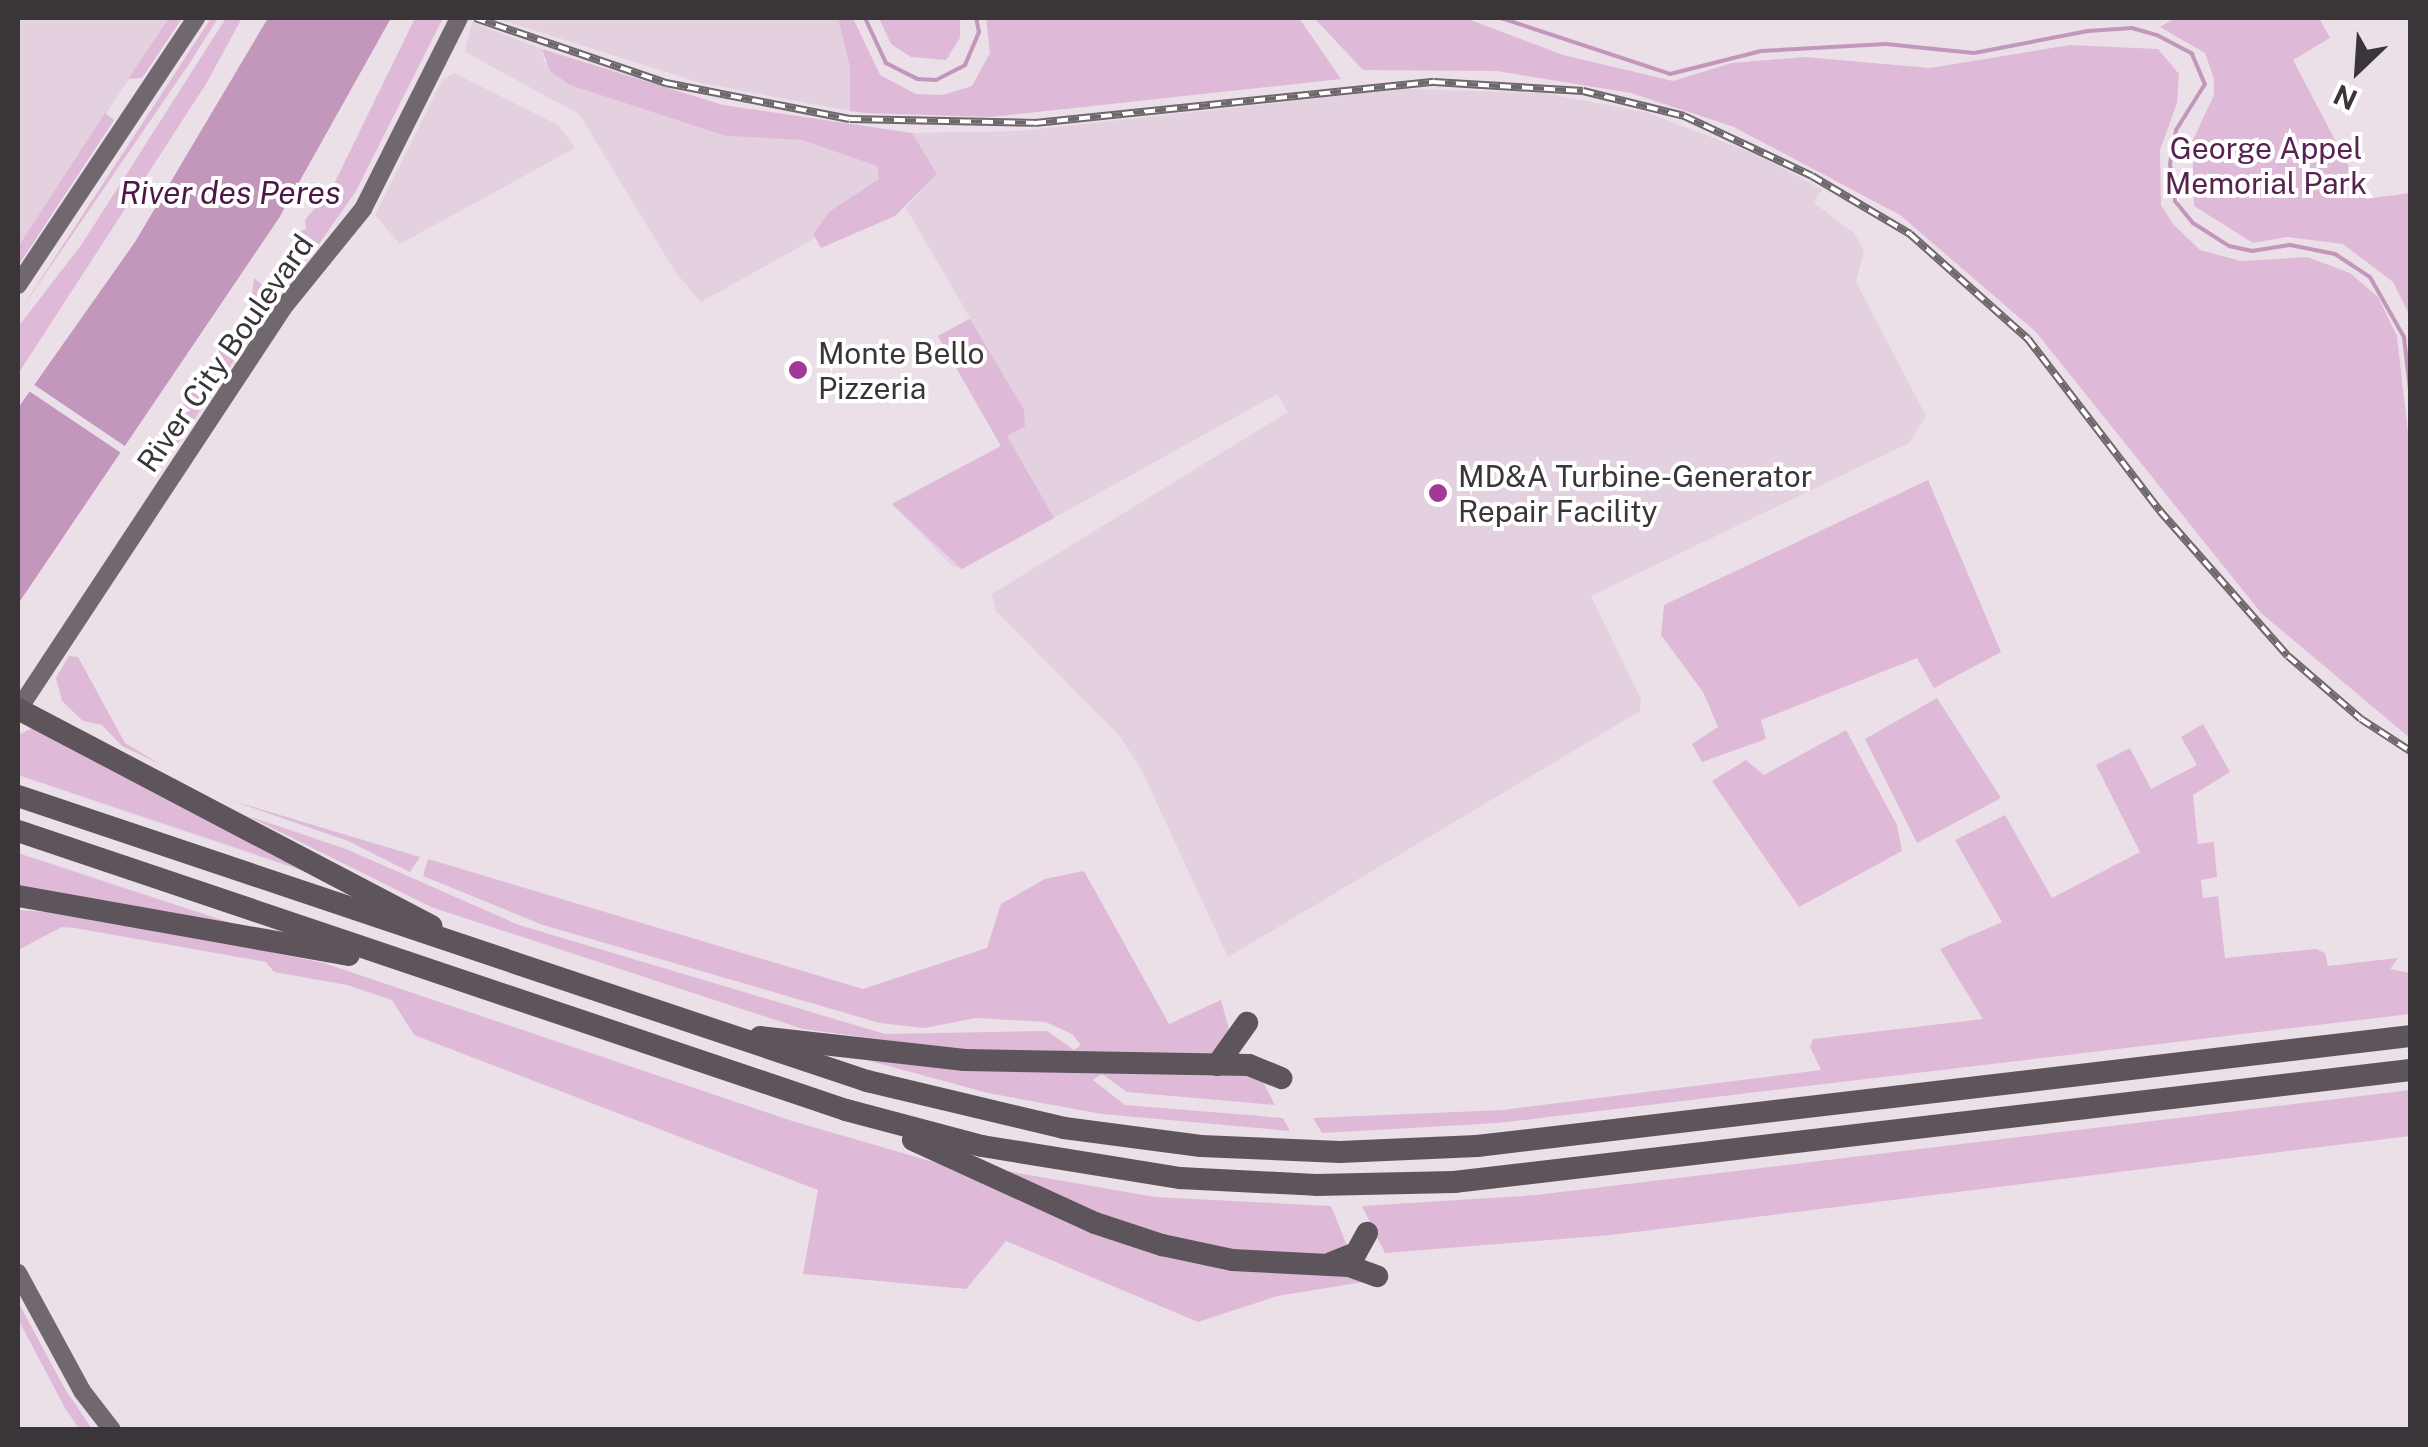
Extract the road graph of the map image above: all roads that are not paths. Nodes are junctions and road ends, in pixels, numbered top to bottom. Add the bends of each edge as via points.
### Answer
1 (196, 18) edge
2 (459, 18) edge
3 (18, 284) edge
4 (18, 710) edge
5 (18, 796) edge
6 (18, 831) edge
7 (18, 896) edge
8 (469, 948) junction
9 (417, 966) junction
10 (1247, 1023) dead end
11 (720, 1032) junction
12 (2410, 1036) edge
13 (1216, 1065) junction
14 (2410, 1070) edge
15 (1282, 1078) dead end
16 (846, 1110) junction
17 (1367, 1232) dead end
18 (1328, 1264) junction
19 (18, 1273) edge
20 (1377, 1276) dead end
21 (112, 1430) edge

1 - 3 main road
2 - 4 main road, River City Boulevard via 363,208 267,332
4 - 8 highway via 372,889
5 - 8 highway
6 - 9 highway
7 - 9 highway
8 - 11 highway
9 - 16 highway
10 - 13 highway
11 - 12 highway via 997,1115 1134,1139 1340,1152 1548,1138
11 - 13 highway via 964,1060
13 - 15 highway via 1260,1067
14 - 16 highway via 1540,1173 1385,1185 1249,1183 1115,1170 982,1146
16 - 18 highway via 1124,1233 1232,1260
17 - 18 highway via 1356,1253
18 - 20 highway
19 - 21 main road via 82,1391

